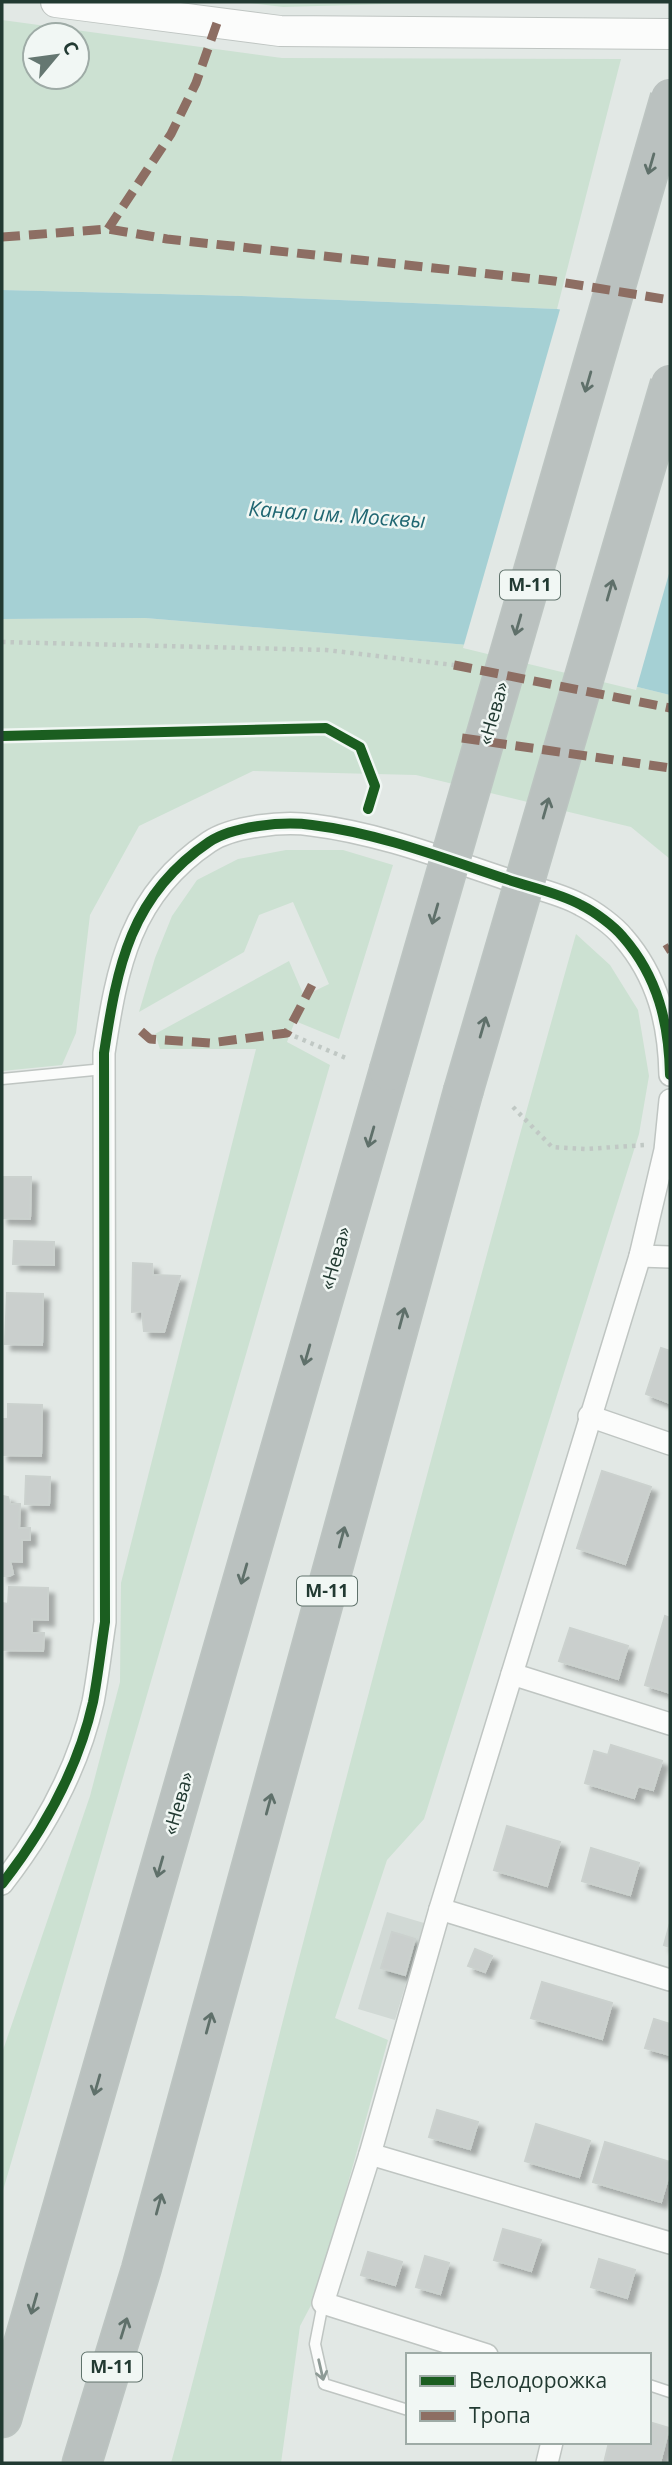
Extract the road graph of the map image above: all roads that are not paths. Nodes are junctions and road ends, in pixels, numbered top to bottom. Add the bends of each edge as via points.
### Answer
1 (56, 2) edge
2 (670, 34) edge
3 (670, 98) edge
4 (670, 384) edge
5 (104, 1069) junction
6 (670, 1074) edge
7 (2, 1079) edge
8 (670, 1100) edge
9 (640, 1256) junction
10 (670, 1257) edge
11 (589, 1416) junction
12 (670, 1444) edge
13 (512, 1674) junction
14 (670, 1724) edge
15 (2, 1884) edge
16 (440, 1909) junction
17 (670, 1980) edge
18 (370, 2154) junction
19 (670, 2243) edge
20 (323, 2303) junction
21 (473, 2353) edge
22 (651, 2386) edge
23 (670, 2392) edge
24 (406, 2409) edge
25 (2, 2418) edge
26 (552, 2444) edge
27 (82, 2463) edge
28 (547, 2463) edge

1 - 2 main road via 281,31
3 -> 25 highway, «Нева» / М-11, bridge
27 -> 4 highway, М-11, bridge via 141,2270 463,1092
5 - 6 street via 120,965 143,910 174,870 211,841 259,825 310,824 423,851 582,905 622,935 642,962 660,998
5 - 7 lane
5 - 15 street via 105,1622 92,1704 66,1783 28,1850
8 - 9 street via 665,1150
9 - 10 street
9 - 11 street
11 - 12 street
11 - 13 street
13 - 14 street
13 - 16 street
16 - 17 street
16 - 18 street
18 - 19 street
18 - 20 street
20 - 21 street
20 -> 24 lane via 315,2344 324,2384
22 - 23 lane
26 - 28 street

